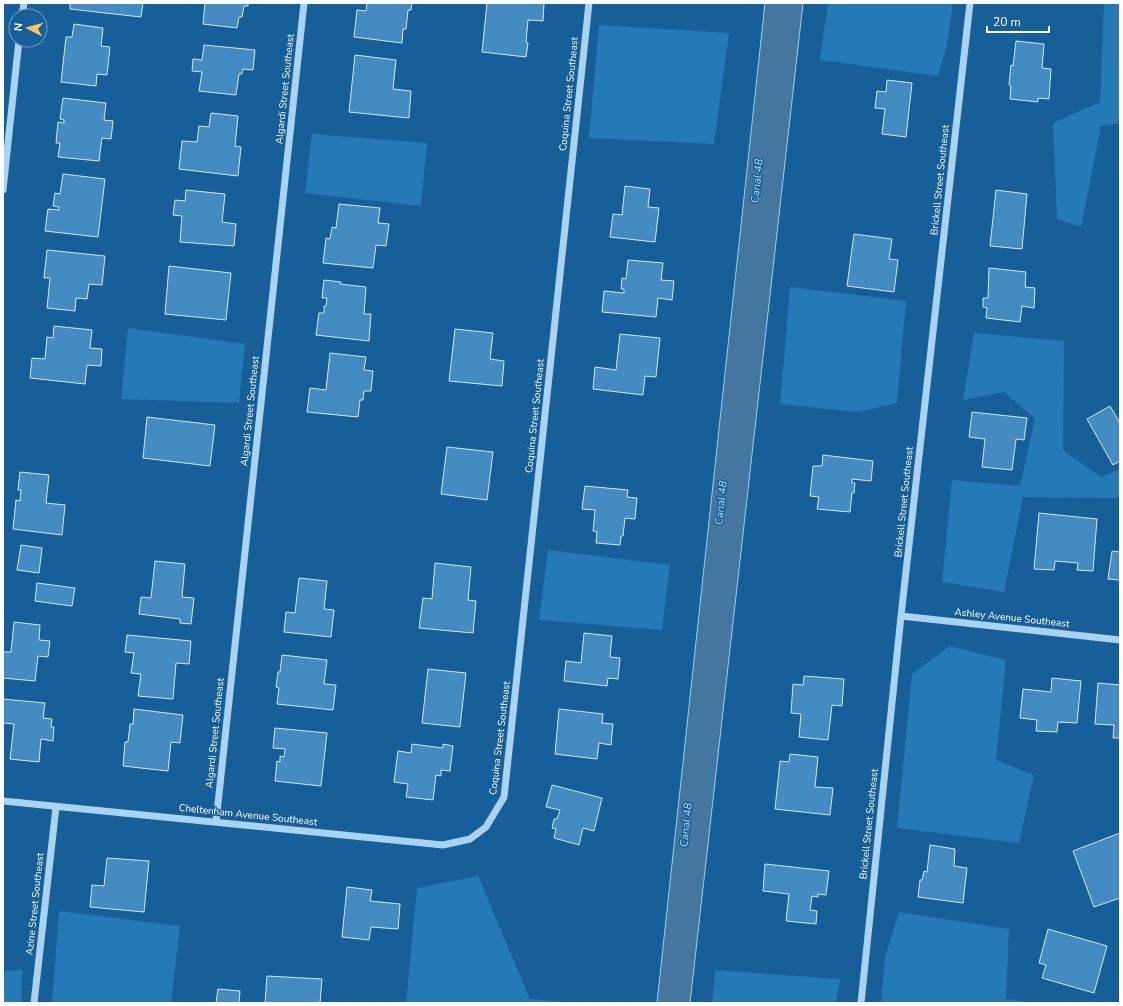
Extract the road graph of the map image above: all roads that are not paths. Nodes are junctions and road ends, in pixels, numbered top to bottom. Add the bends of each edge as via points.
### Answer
1 (304, 3) edge
2 (589, 3) edge
3 (970, 3) edge
4 (19, 48) edge
5 (3, 190) edge
6 (901, 616) junction
7 (1120, 640) edge
8 (3, 801) edge
9 (56, 807) junction
10 (216, 822) junction
11 (486, 827) joint
12 (34, 1003) edge
13 (861, 1003) edge

1 - 10 street, Algardi Street Southeast
2 - 11 street, Coquina Street Southeast via 504,797
3 - 6 street, Brickell Street Southeast
4 - 5 street
6 - 7 street, Ashley Avenue Southeast
6 - 13 street, Brickell Street Southeast
8 - 9 street, Cheltenham Avenue Southeast
9 - 10 street, Cheltenham Avenue Southeast
9 - 12 street, Azine Street Southeast
10 - 11 street, Cheltenham Avenue Southeast via 443,845 470,840

